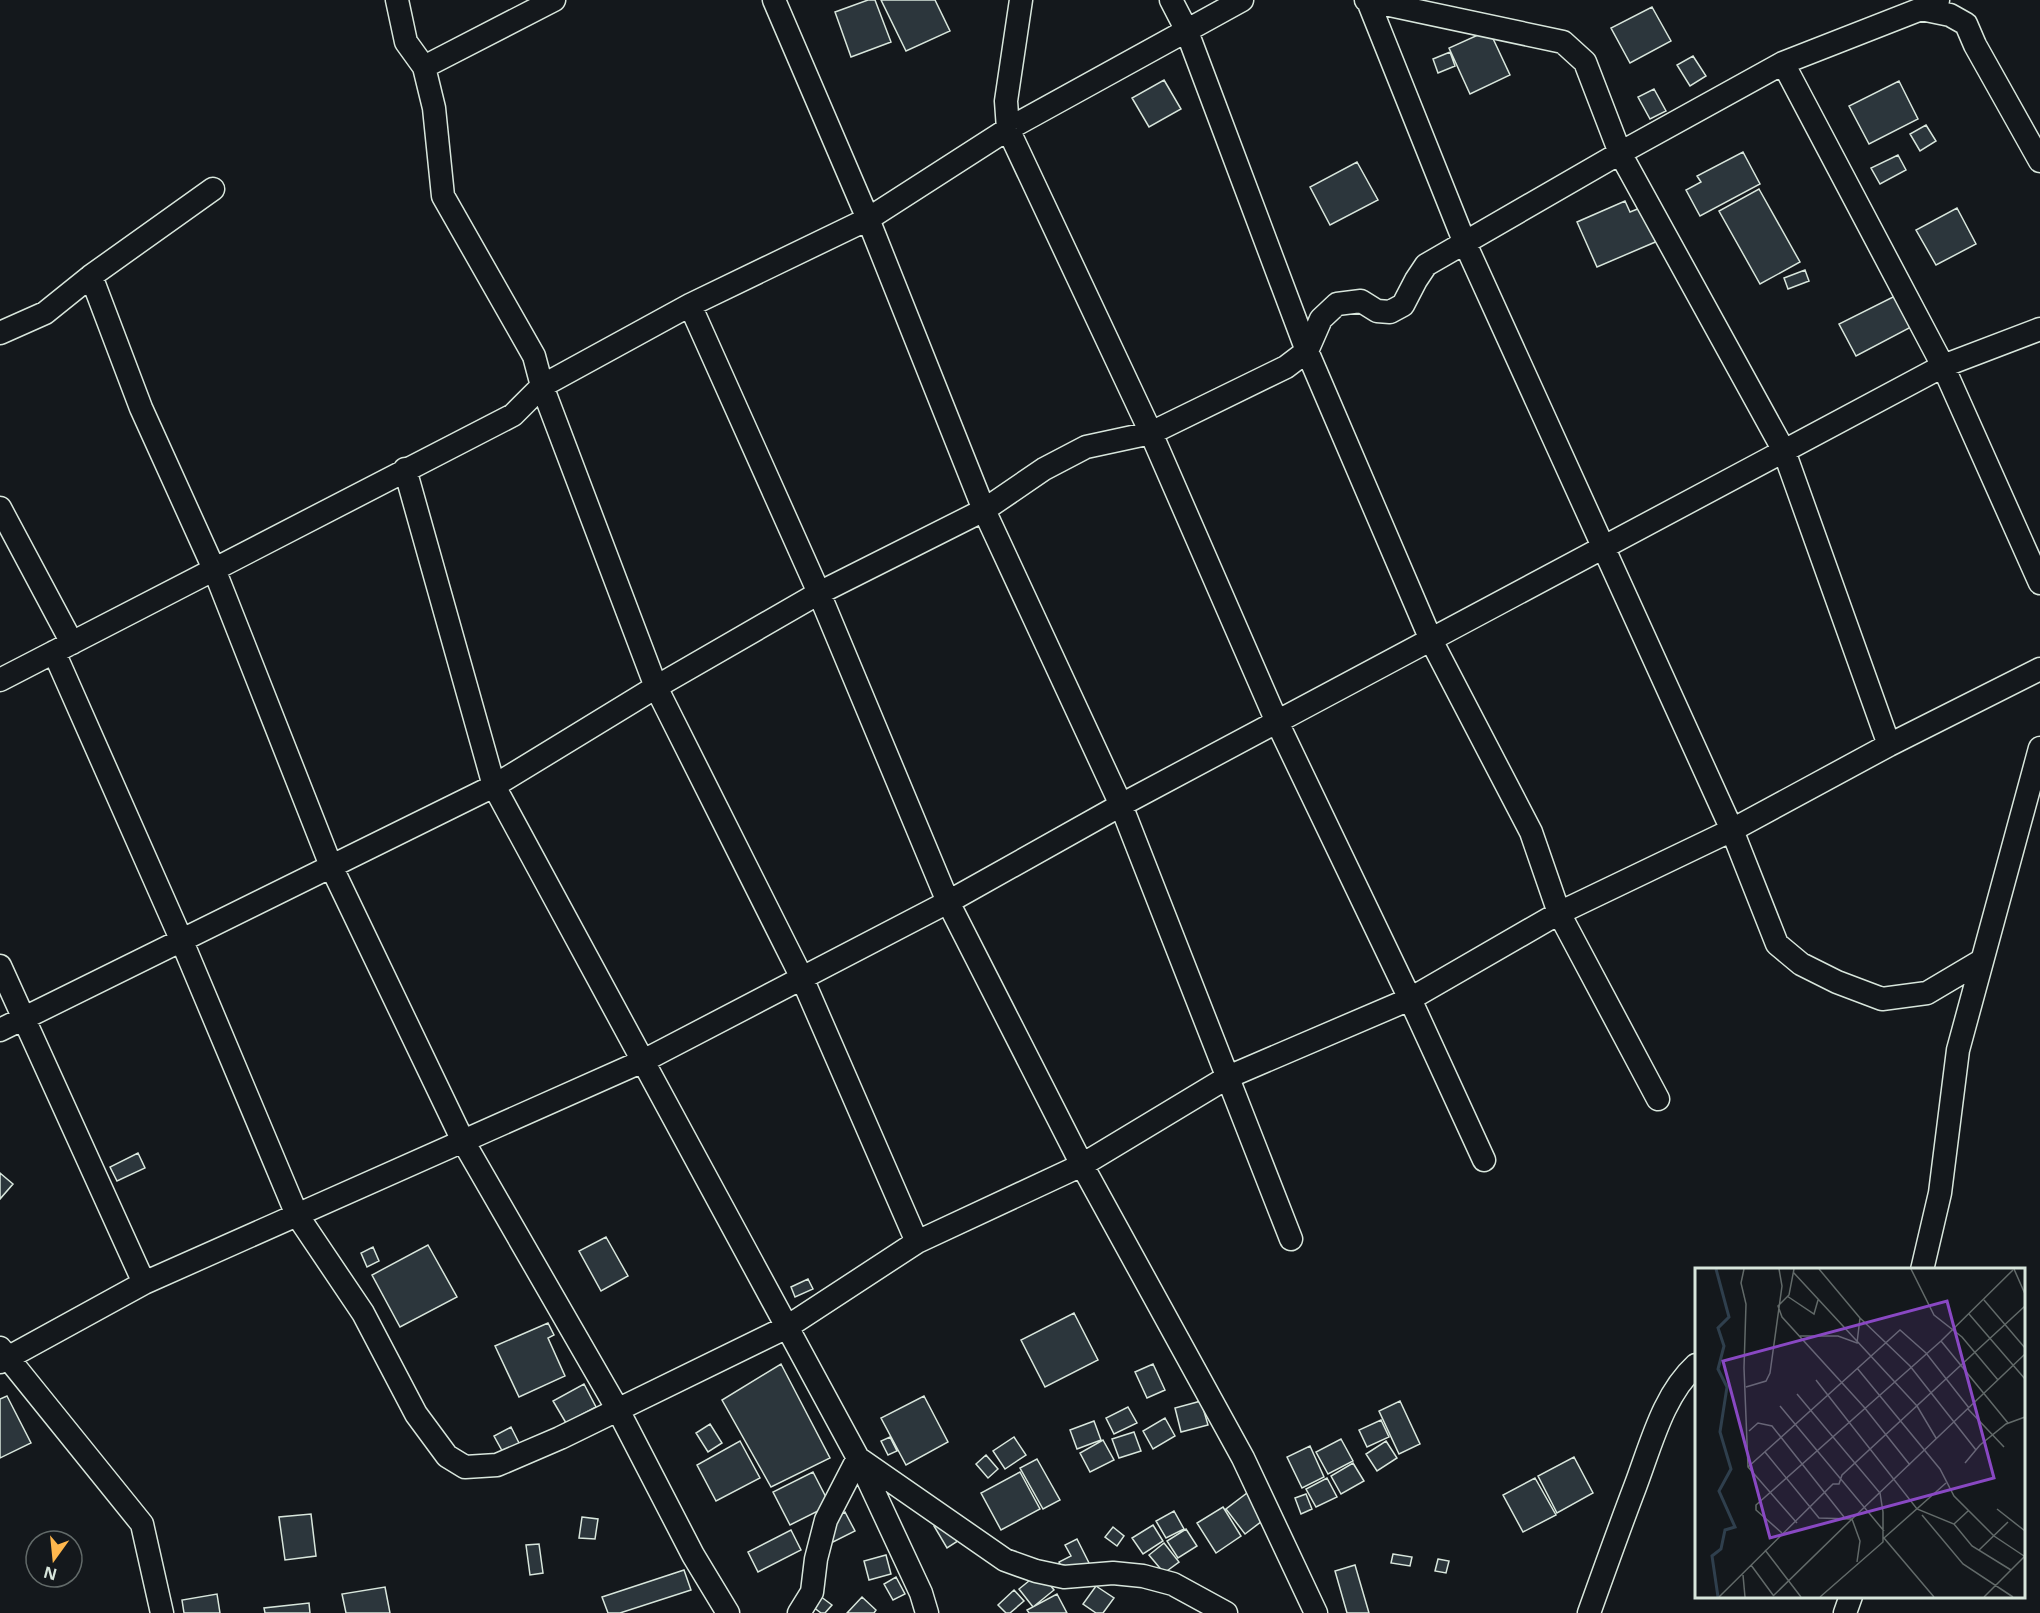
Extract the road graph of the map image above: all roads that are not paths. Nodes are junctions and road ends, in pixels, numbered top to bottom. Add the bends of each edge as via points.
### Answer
1 (397, 0) edge
2 (554, 0) edge
3 (774, 0) edge
4 (1021, 0) edge
5 (1171, 0) edge
6 (1242, 0) edge
7 (1367, 0) edge
8 (1929, 5) edge
9 (1186, 29) junction
10 (1783, 63) junction
11 (424, 66) junction
12 (1008, 129) junction
13 (1620, 153) junction
14 (2040, 161) edge
15 (213, 189) dead end
16 (868, 219) junction
17 (1464, 242) junction
18 (91, 276) junction
19 (690, 306) junction
20 (2040, 329) edge
21 (0, 333) edge
22 (1307, 351) junction
23 (1943, 366) junction
24 (542, 386) junction
25 (1151, 433) junction
26 (1784, 451) junction
27 (405, 469) junction
28 (0, 508) edge
29 (984, 510) junction
30 (1603, 548) junction
31 (214, 569) junction
32 (2040, 583) edge
33 (819, 593) junction
34 (1431, 640) junction
35 (63, 647) junction
36 (2040, 669) edge
37 (0, 680) edge
38 (656, 687) junction
39 (1276, 722) junction
40 (1889, 745) junction
41 (2040, 748) edge
42 (494, 786) junction
43 (1121, 805) junction
44 (1732, 830) junction
45 (331, 866) junction
46 (948, 902) junction
47 (1559, 913) junction
48 (181, 939) junction
49 (1982, 961) junction
50 (0, 966) edge
51 (802, 978) junction
52 (1410, 999) junction
53 (22, 1017) junction
54 (0, 1030) edge
55 (643, 1061) junction
56 (1228, 1077) junction
57 (1658, 1100) dead end
58 (463, 1141) junction
59 (1484, 1160) dead end
60 (1082, 1165) junction
61 (297, 1215) junction
62 (1291, 1239) dead end
63 (916, 1242) junction
64 (1922, 1268) edge
65 (144, 1283) junction
66 (787, 1328) junction
67 (2, 1356) edge
68 (1695, 1366) edge
69 (618, 1410) junction
70 (858, 1458) junction
71 (1850, 1598) edge
72 (162, 1613) edge
73 (728, 1613) edge
74 (799, 1613) edge
75 (927, 1613) edge
76 (1226, 1613) edge
77 (1316, 1613) edge
78 (1589, 1613) edge
79 (1845, 1613) edge

1 - 11 street via 406,42
2 - 11 street
3 - 16 street
4 - 12 street via 1006,101
5 - 9 street
6 - 9 street
7 - 13 street via 1563,42 1585,62
7 - 17 street
8 - 10 street
8 - 14 street via 1966,24
9 - 12 street
9 - 22 street
10 - 13 street
10 - 23 street
11 - 24 street via 434,108 443,195 534,356
12 - 16 street
12 - 25 street
13 - 17 street
13 - 26 street
15 - 18 street
16 - 19 street
16 - 29 street
17 - 22 street via 1426,266 1403,305 1390,312 1377,311 1361,302 1337,304 1321,319
17 - 30 street
18 - 21 street via 45,313
18 - 31 street via 141,408
19 - 24 street
19 - 33 street
20 - 23 street
22 - 25 street via 1286,367
22 - 34 street
23 - 26 street
23 - 32 street
24 - 27 street via 513,415
24 - 38 street
25 - 29 street via 1086,447 1044,469
25 - 39 street
26 - 30 street
26 - 40 street
27 - 31 street
27 - 42 street
28 - 35 street
29 - 33 street
29 - 43 street
30 - 34 street
30 - 44 street
31 - 35 street
31 - 45 street
33 - 38 street
33 - 46 street
34 - 39 street
34 - 47 street via 1531,831
35 - 37 street
35 - 48 street
36 - 40 street
38 - 42 street
38 - 51 street
39 - 43 street
39 - 52 street
40 - 44 street
41 - 49 street
42 - 45 street
42 - 55 street
43 - 46 street
43 - 56 street
44 - 47 street
44 - 49 street via 1777,944 1801,964 1882,999 1927,993
45 - 48 street
45 - 58 street
46 - 51 street
46 - 60 street
47 - 52 street
47 - 57 street
48 - 53 street
48 - 61 street
49 - 64 street via 1958,1050 1940,1193
50 - 53 street
51 - 55 street
51 - 63 street
52 - 56 street
52 - 59 street
53 - 54 street
53 - 65 street
55 - 58 street
55 - 66 street
56 - 60 street
56 - 62 street
58 - 61 street
58 - 69 street
60 - 63 street
60 - 77 street via 1243,1458
61 - 65 street
61 - 69 street via 363,1313 416,1414 447,1456 465,1467 497,1466
63 - 66 street
65 - 67 street
66 - 69 street
66 - 70 street
67 - 72 street via 142,1524
68 - 78 street via 1683,1376 1669,1401
69 - 73 street via 693,1555
70 - 74 street via 826,1520 812,1592
70 - 75 street
70 - 76 street via 1005,1560 1064,1577 1113,1573 1143,1576 1173,1584
71 - 79 street

